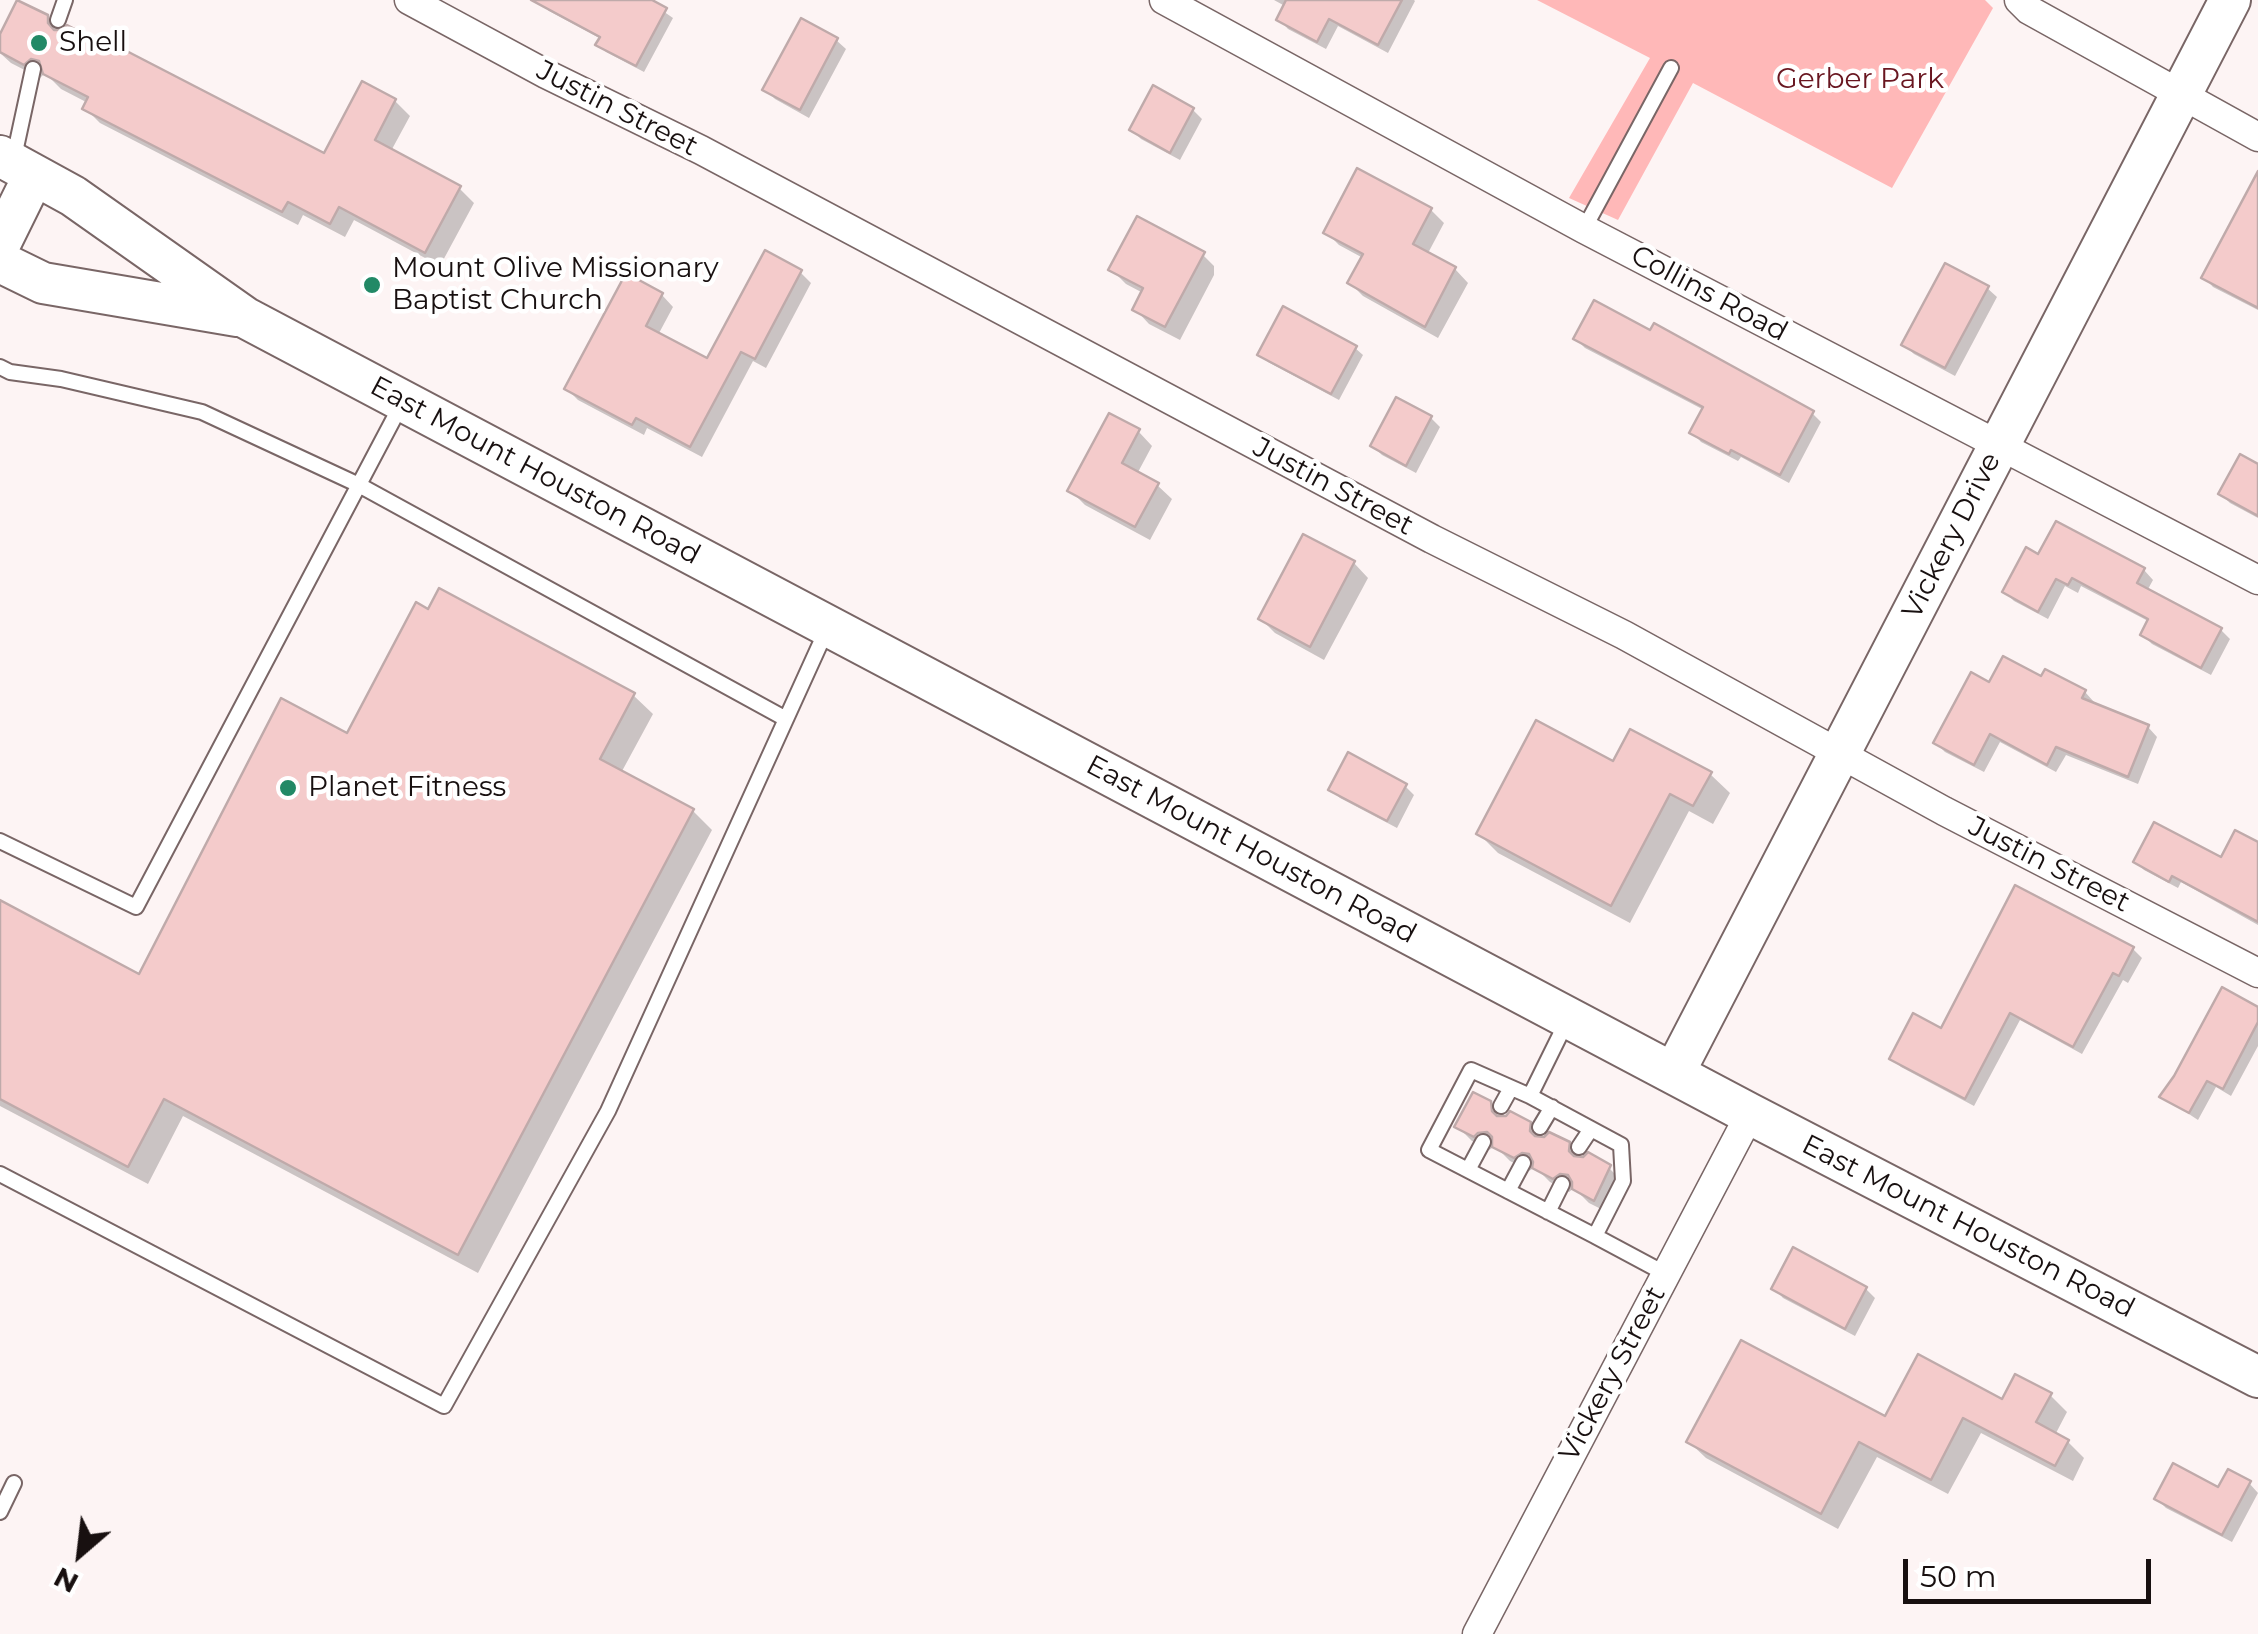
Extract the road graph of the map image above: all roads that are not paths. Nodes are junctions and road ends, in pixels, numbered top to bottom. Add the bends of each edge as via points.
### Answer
1 (64, 0) edge
2 (408, 0) edge
3 (1164, 0) edge
4 (2019, 0) edge
5 (2230, 0) edge
6 (58, 20) dead end
7 (1670, 68) dead end
8 (33, 70) dead end
9 (2182, 94) junction
10 (2258, 136) edge
11 (15, 165) edge
12 (1584, 228) junction
13 (0, 244) edge
14 (0, 262) edge
15 (246, 318) junction
16 (0, 367) edge
17 (403, 401) junction
18 (2000, 445) junction
19 (359, 485) junction
20 (2258, 580) edge
21 (829, 626) junction
22 (786, 719) junction
23 (1840, 753) junction
24 (0, 841) edge
25 (2258, 973) edge
26 (1569, 1018) junction
27 (1674, 1073) junction
28 (1511, 1088) junction
29 (1530, 1096) junction
30 (1501, 1106) dead end
31 (1552, 1107) junction
32 (1750, 1114) junction
33 (1540, 1128) dead end
34 (1591, 1129) junction
35 (1483, 1142) dead end
36 (1579, 1148) dead end
37 (1523, 1163) dead end
38 (1468, 1170) junction
39 (0, 1174) edge
40 (1562, 1184) dead end
41 (1508, 1191) junction
42 (1548, 1212) junction
43 (1595, 1236) junction
44 (1666, 1274) junction
45 (2258, 1377) edge
46 (14, 1483) dead end
47 (0, 1512) edge
48 (1477, 1634) edge

1 - 6 lane
2 - 23 street, Justin Street
3 - 12 street, Collins Road
4 - 9 street
5 - 9 street, Vickery Drive
7 - 12 lane
8 - 11 lane
9 - 10 street
9 - 18 street, Vickery Drive
11 - 13 street
11 - 15 street, East Mount Houston Road via 73,196
12 - 18 street, Collins Road
14 - 15 street, East Mount Houston Road via 43,283
15 - 17 street, East Mount Houston Road
16 - 19 lane via 202,412
17 - 19 lane
17 - 21 street, East Mount Houston Road
18 - 20 street, Collins Road
18 - 23 street, Vickery Drive
19 - 22 lane
19 - 24 lane via 136,907
21 - 22 lane
21 - 26 street, East Mount Houston Road
22 - 39 lane via 608,1111 444,1406
23 - 25 street, Justin Street
23 - 27 street, Vickery Drive
26 - 27 street, East Mount Houston Road
26 - 29 lane
27 - 32 street, East Mount Houston Road
28 - 29 lane
28 - 30 lane
28 - 38 lane via 1471,1070 1429,1150
29 - 31 lane
31 - 33 lane
31 - 34 lane
32 - 44 street, Vickery Street
32 - 45 street, East Mount Houston Road
34 - 36 lane
34 - 43 lane via 1621,1145 1623,1181
35 - 38 lane
37 - 41 lane
38 - 41 lane
40 - 42 lane
41 - 42 lane
42 - 43 lane
43 - 44 lane
44 - 48 street, Vickery Street
46 - 47 lane

